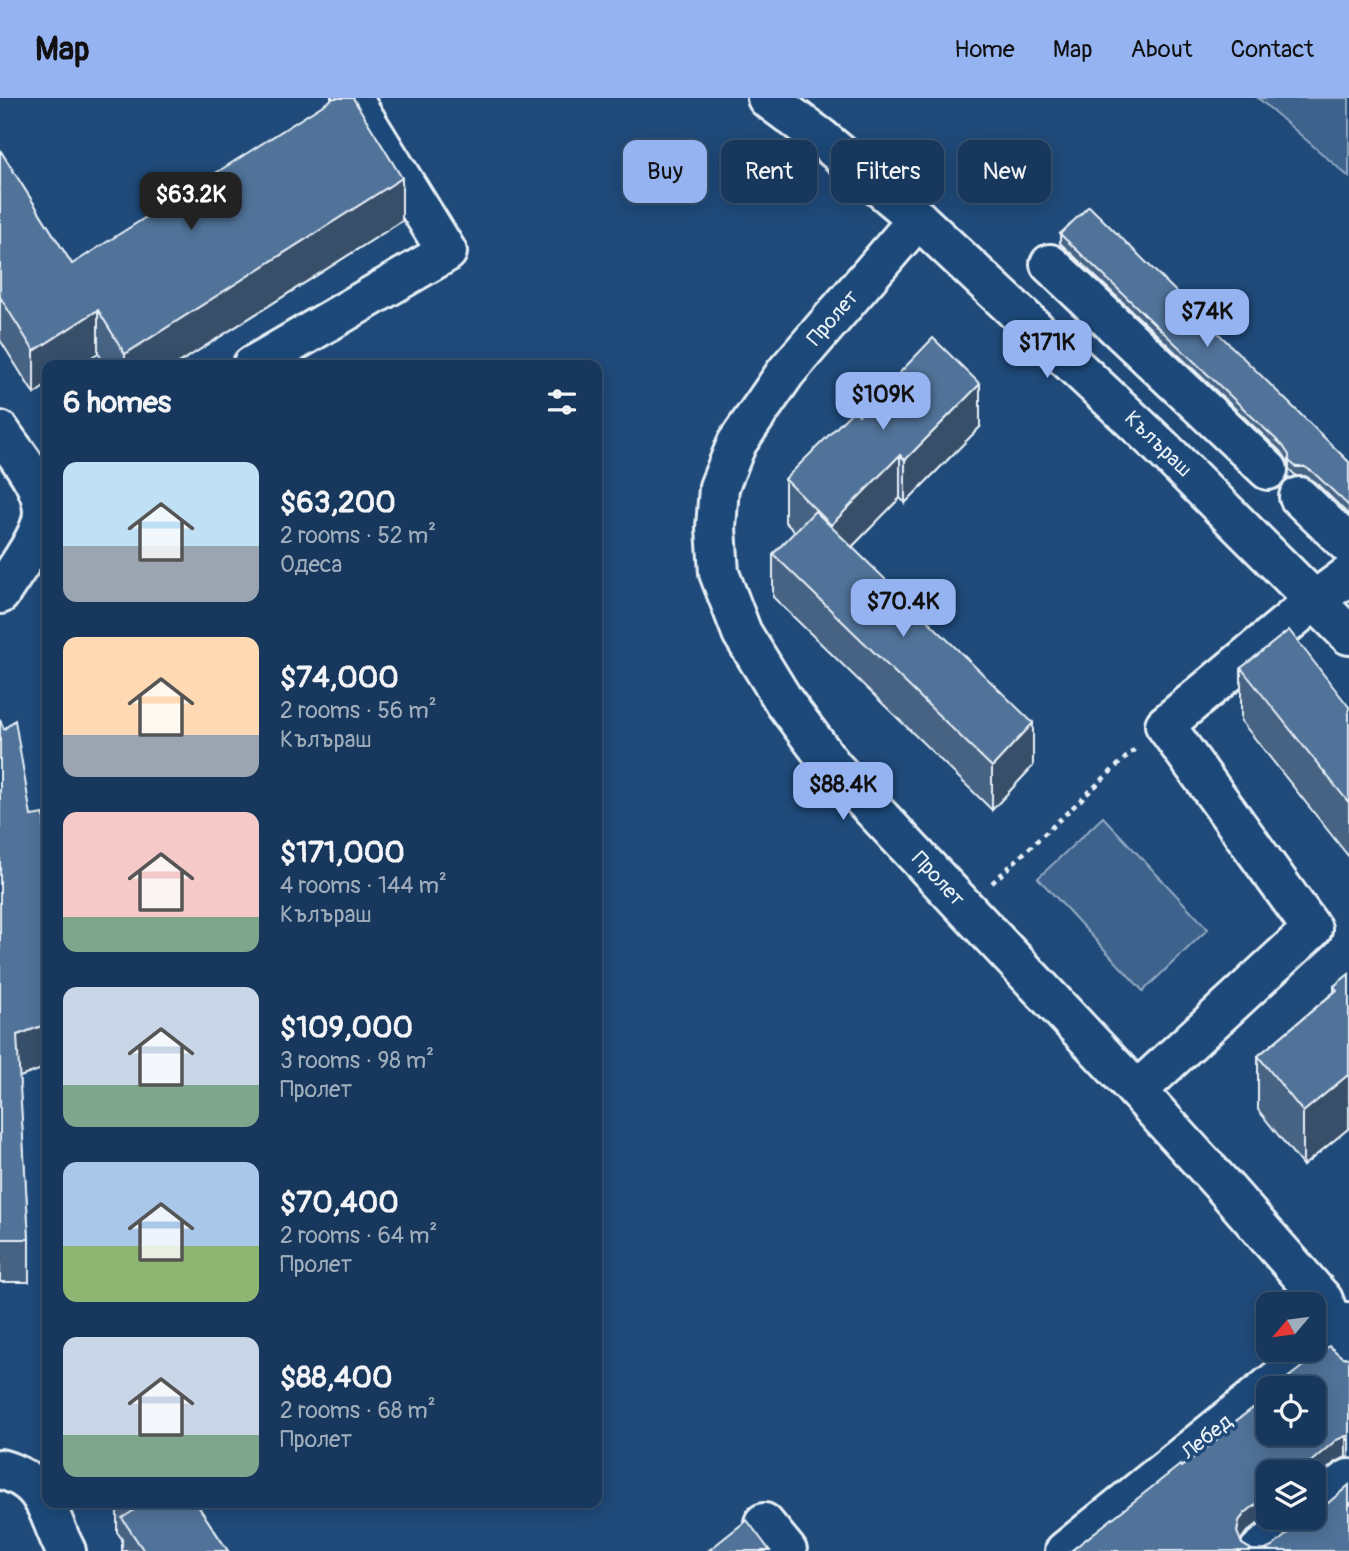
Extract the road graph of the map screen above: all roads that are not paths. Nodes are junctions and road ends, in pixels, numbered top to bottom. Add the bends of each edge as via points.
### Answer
1 (352, 98) edge
2 (767, 98) edge
3 (918, 219) junction
4 (1050, 264) dead end
5 (1111, 322) junction
6 (262, 360) edge
7 (1097, 386) junction
8 (1203, 410) junction
9 (0, 431) edge
10 (1161, 447) junction
11 (1268, 470) dead end
12 (42, 488) edge
13 (1299, 497) dead end
14 (42, 516) edge
15 (1349, 545) edge
16 (1349, 575) edge
17 (0, 594) edge
18 (1315, 600) junction
19 (1349, 635) edge
20 (1137, 1091) junction
21 (1344, 1338) edge
22 (0, 1469) edge
23 (1349, 1479) edge
24 (42, 1497) edge
25 (1326, 1497) edge
26 (49, 1508) edge
27 (1285, 1530) edge
28 (66, 1551) edge
29 (1065, 1551) edge
30 (1259, 1551) edge

1 - 6 street via 447,252
2 - 3 street, Кълъраш
3 - 7 street, Кълъраш
3 - 20 street, Пролет via 786,373 737,443 719,487 719,573 742,633 785,703 833,767
4 - 5 street
5 - 7 street
5 - 8 street
7 - 10 street, Кълъраш
8 - 10 street
8 - 11 street
9 - 12 street
10 - 18 street, Кълъраш
13 - 15 street
14 - 17 street via 36,536
16 - 18 street
18 - 19 street, Кълъраш
18 - 20 street via 1165,725 1312,929
20 - 21 street, Пролет via 1323,1300
21 - 29 street, Лебед
22 - 24 street via 36,1487
23 - 25 street
26 - 28 street
27 - 30 street

